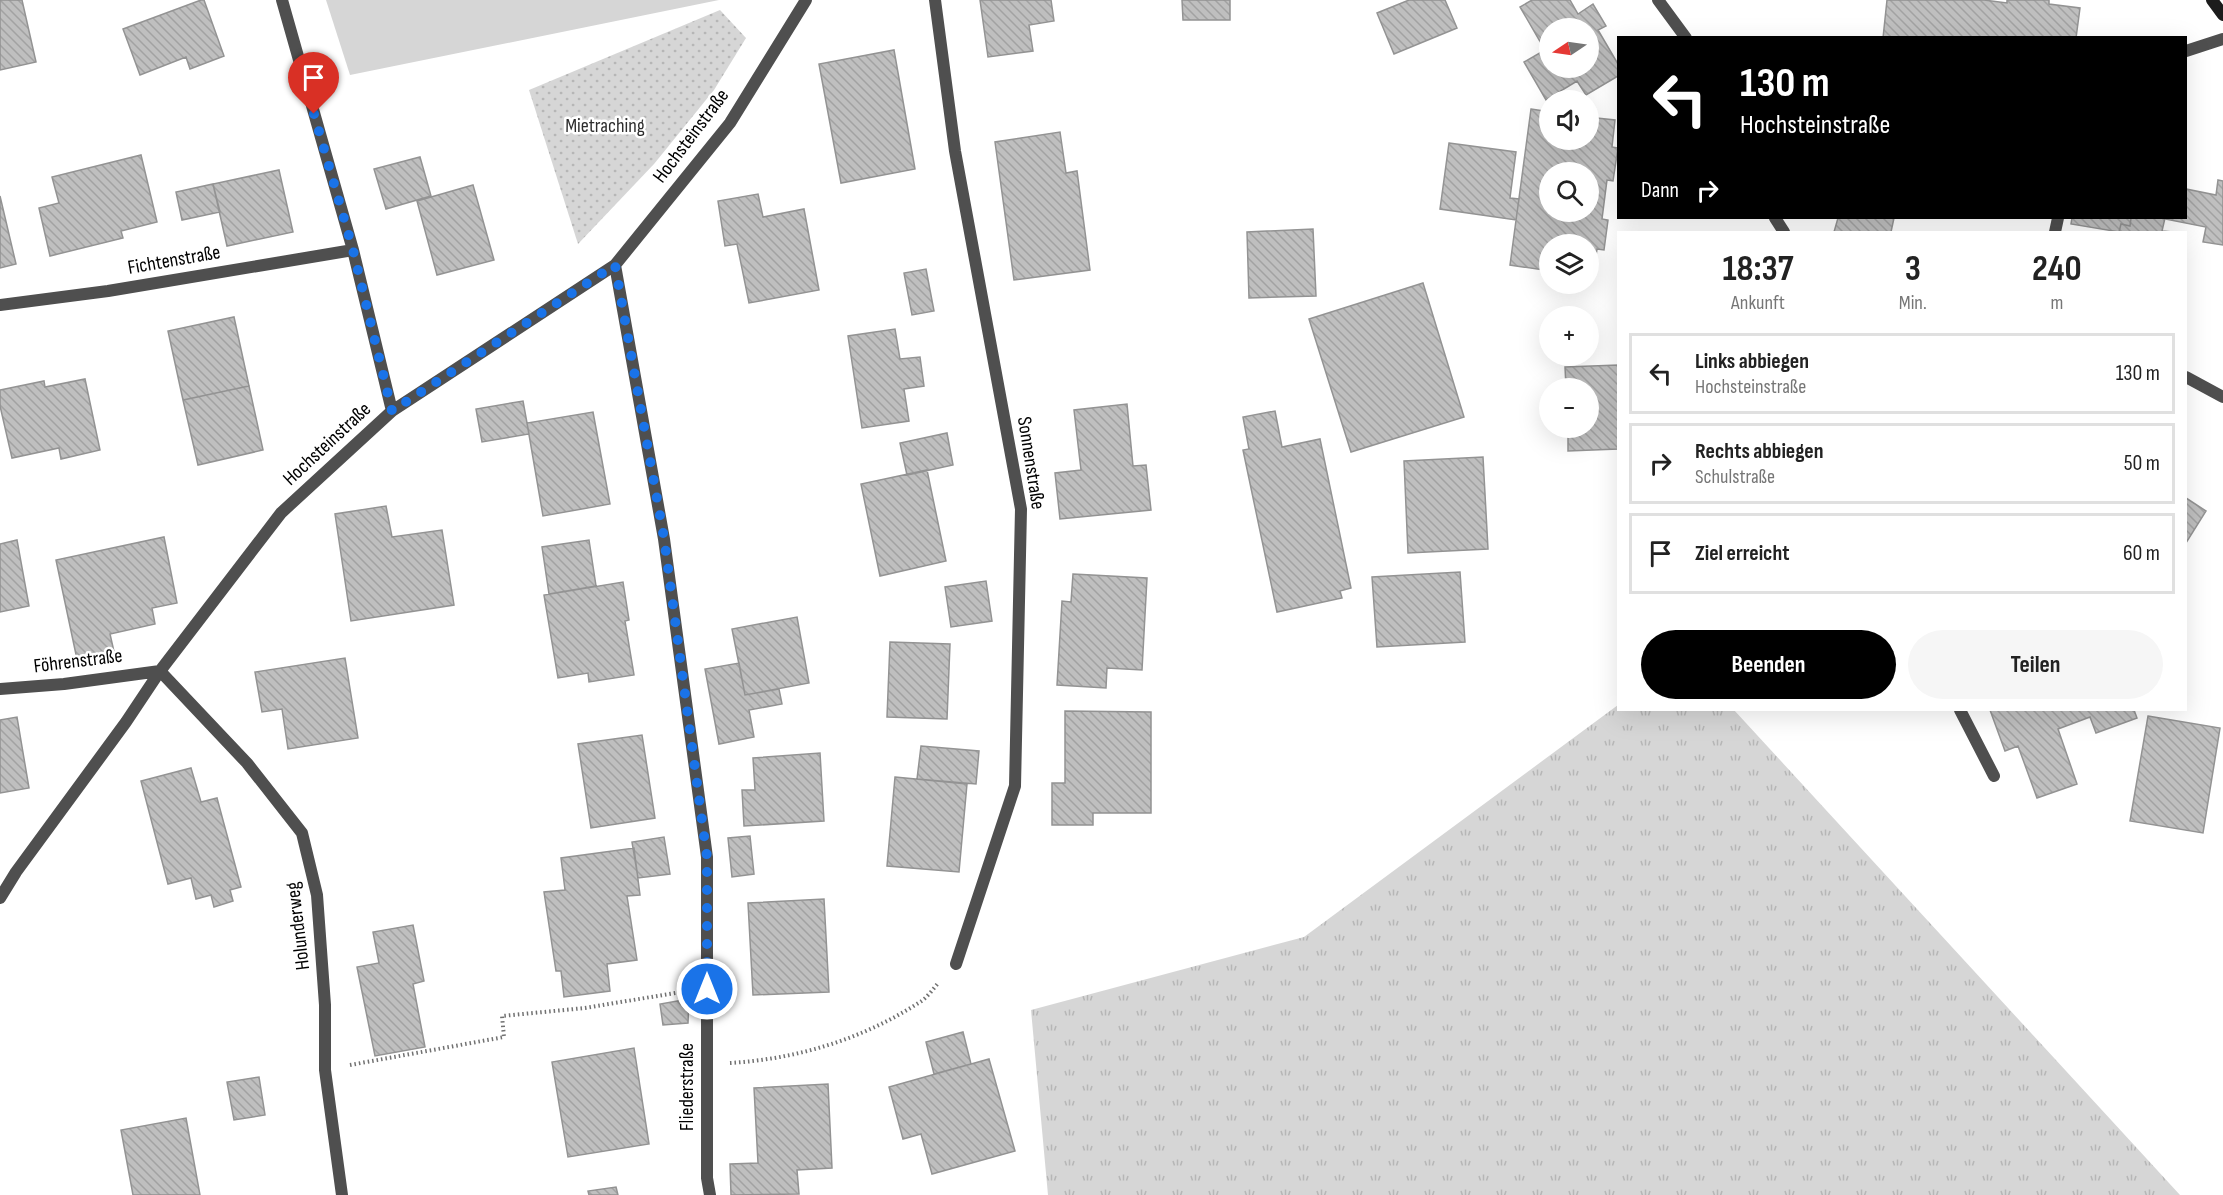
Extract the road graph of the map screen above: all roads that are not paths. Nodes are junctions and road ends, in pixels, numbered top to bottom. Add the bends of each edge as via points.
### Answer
1 (282, 0) edge
2 (806, 0) edge
3 (935, 0) edge
4 (1658, 0) edge
5 (2212, 0) edge
6 (2223, 15) edge
7 (1685, 36) edge
8 (2223, 39) edge
9 (2187, 51) edge
10 (353, 250) junction
11 (615, 265) junction
12 (0, 304) edge
13 (2187, 378) edge
14 (2223, 397) edge
15 (392, 411) junction
16 (160, 671) junction
17 (0, 689) edge
18 (1961, 711) edge
19 (1994, 776) dead end
20 (0, 898) edge
21 (956, 964) road end
22 (342, 1195) edge
23 (710, 1195) edge

1 - 10 street
2 - 11 street, Hochsteinstraße via 730,123
3 - 21 street, Sonnenstraße via 955,151 1021,509 1015,786
4 - 7 street
5 - 6 main road
8 - 9 street
10 - 12 street, Fichtenstraße via 108,291
10 - 15 street
11 - 15 street, Hochsteinstraße
11 - 23 street, Fliederstraße via 664,538 707,857
13 - 14 street
15 - 16 street, Hochsteinstraße via 281,513
16 - 17 street, Föhrenstraße
16 - 20 street, Hochsteinstraße
16 - 22 street, Holunderweg via 247,763 302,833 317,895 325,1070
18 - 19 street

